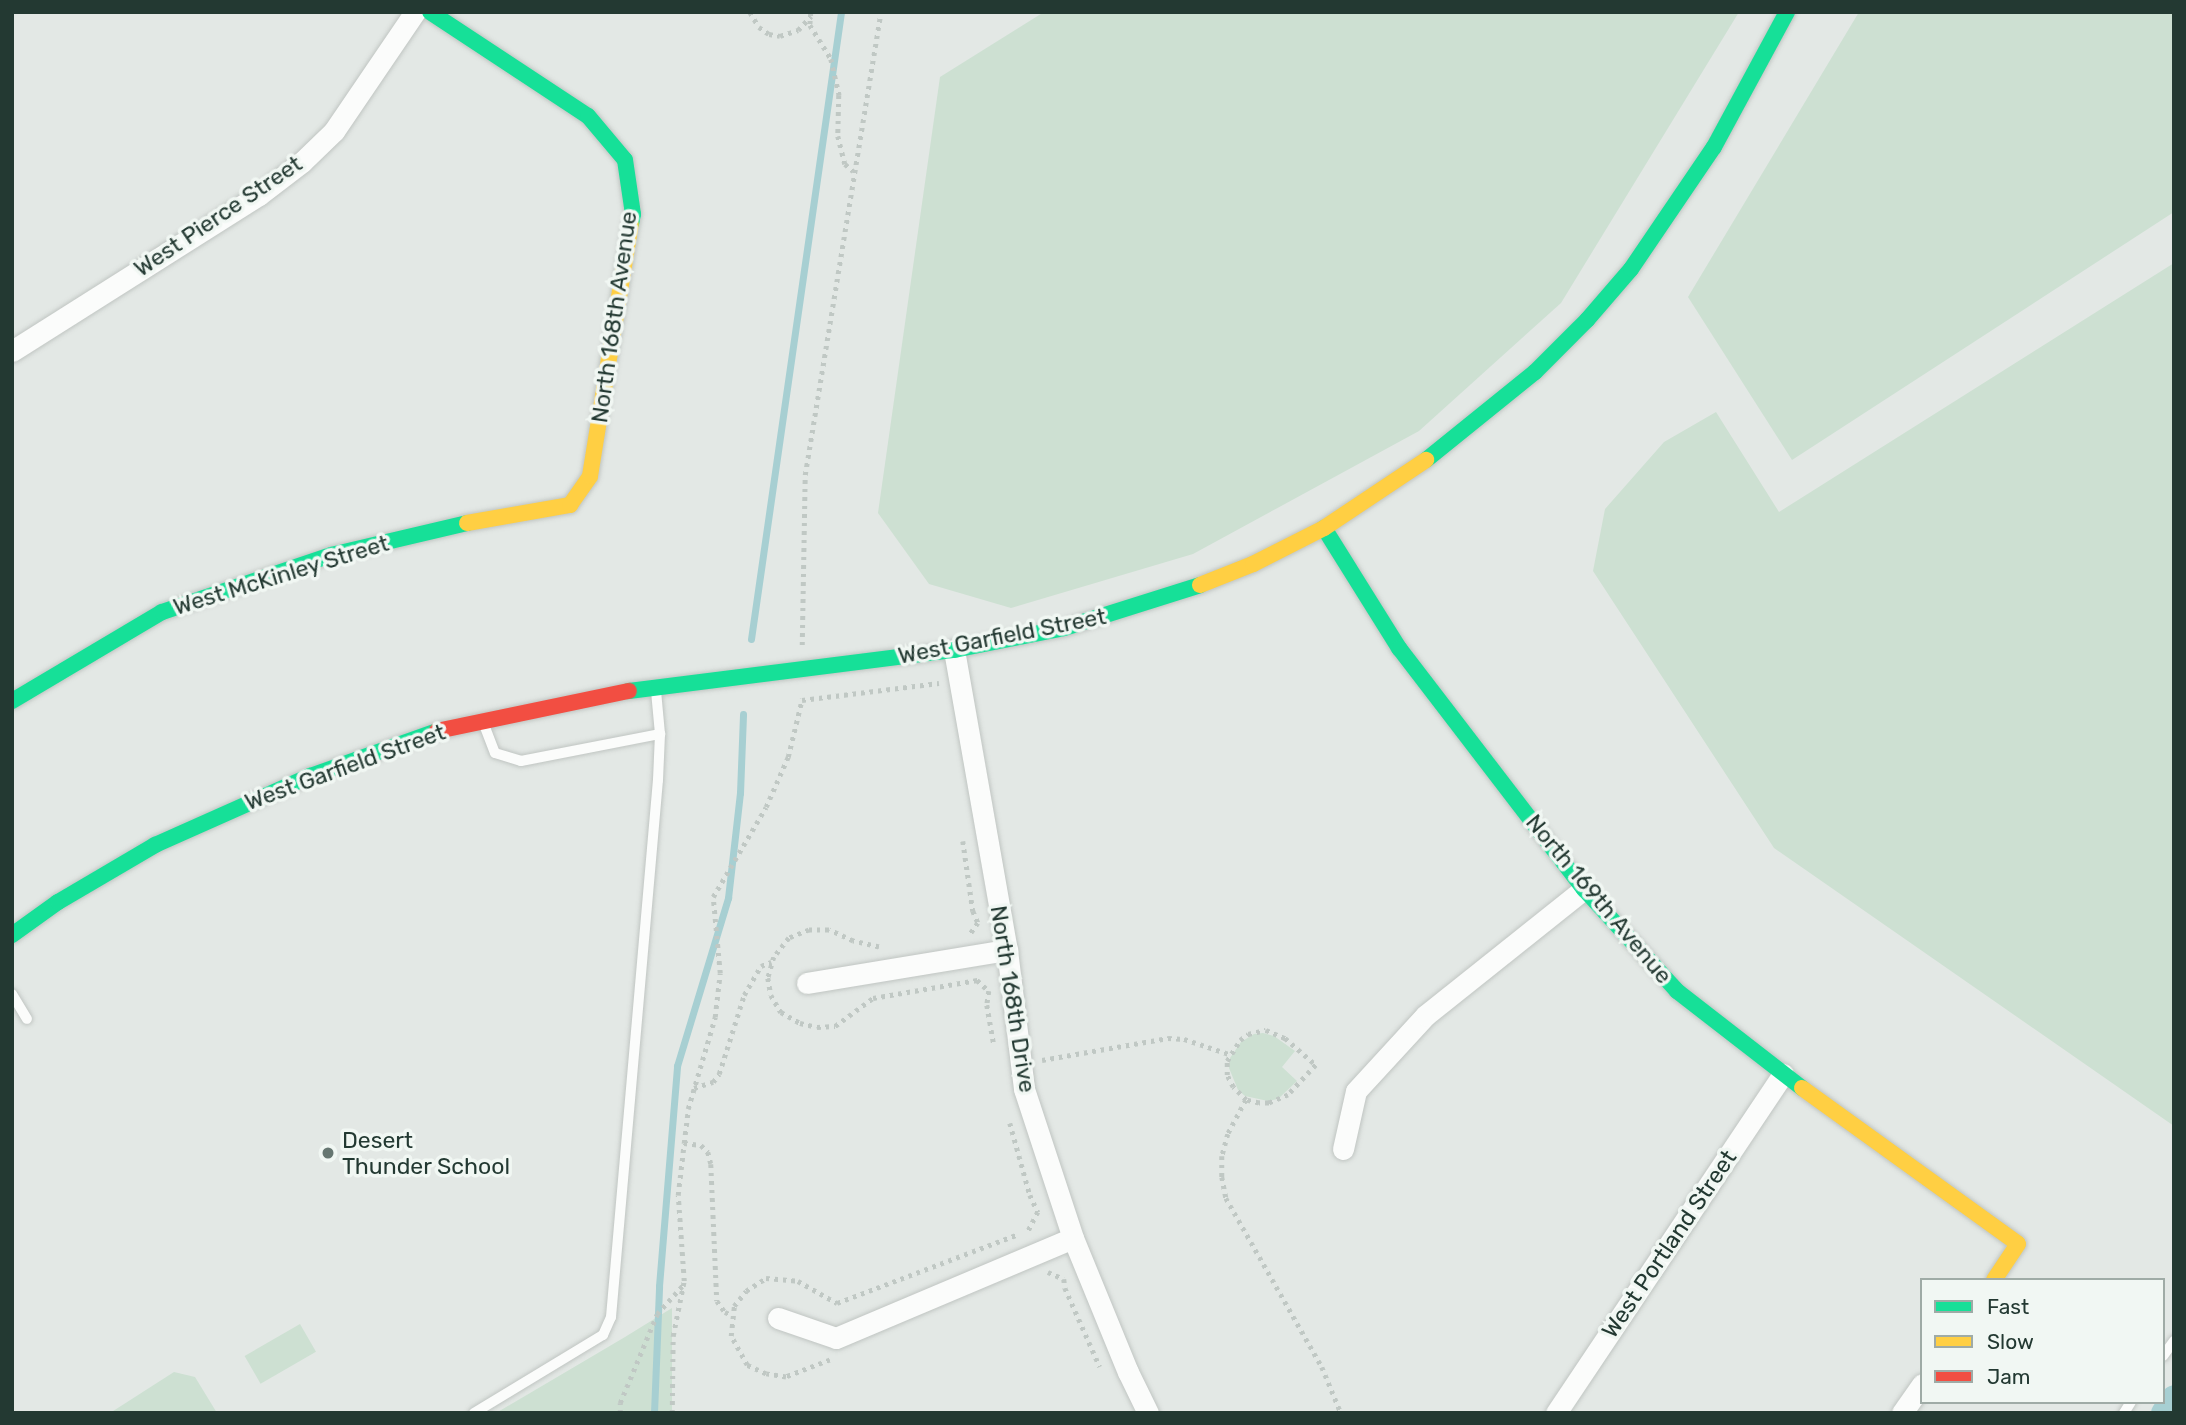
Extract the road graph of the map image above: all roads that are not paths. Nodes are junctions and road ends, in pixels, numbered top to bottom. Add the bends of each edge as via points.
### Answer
1 (415, 12) edge
2 (430, 12) edge
3 (1787, 12) edge
4 (12, 351) edge
5 (570, 505) joint
6 (1324, 528) junction
7 (954, 650) junction
8 (655, 689) junction
9 (12, 701) edge
10 (482, 720) junction
11 (660, 734) junction
12 (1584, 889) junction
13 (12, 935) edge
14 (1007, 950) junction
15 (807, 983) dead end
16 (12, 994) edge
17 (27, 1019) dead end
18 (1783, 1074) junction
19 (1343, 1149) dead end
20 (1073, 1238) junction
21 (1995, 1278) edge
22 (778, 1318) dead end
23 (1920, 1387) edge
24 (474, 1413) edge
25 (1148, 1413) edge
26 (1556, 1413) edge
27 (1902, 1413) edge

1 - 4 street, West Pierce Street via 334,131 302,162 259,195
2 - 5 street, North 168th Avenue via 588,116 625,160 633,214 590,476
3 - 6 street, West Garfield Street via 1714,147 1631,269 1587,320 1475,423
5 - 9 street, West McKinley Street via 480,520 331,555 162,612
6 - 7 street, West Garfield Street via 1253,564 1169,597 1064,628
6 - 12 street, North 169th Avenue via 1399,648
7 - 8 street, West Garfield Street
7 - 14 street, North 168th Drive
8 - 10 street, West Garfield Street
8 - 11 lane
10 - 11 lane via 495,752 521,761
10 - 13 street, West Garfield Street via 374,751 240,805 155,845
11 - 24 lane via 611,1317 603,1335
12 - 18 street, North 169th Avenue via 1677,991
12 - 19 street via 1426,1015 1356,1091
14 - 15 street
14 - 20 street, North 168th Drive via 1024,1089
16 - 17 lane
18 - 21 street, North 169th Avenue via 2018,1244
18 - 26 street, West Portland Street
20 - 22 street via 836,1338
20 - 25 street, North 168th Drive
23 - 27 street

